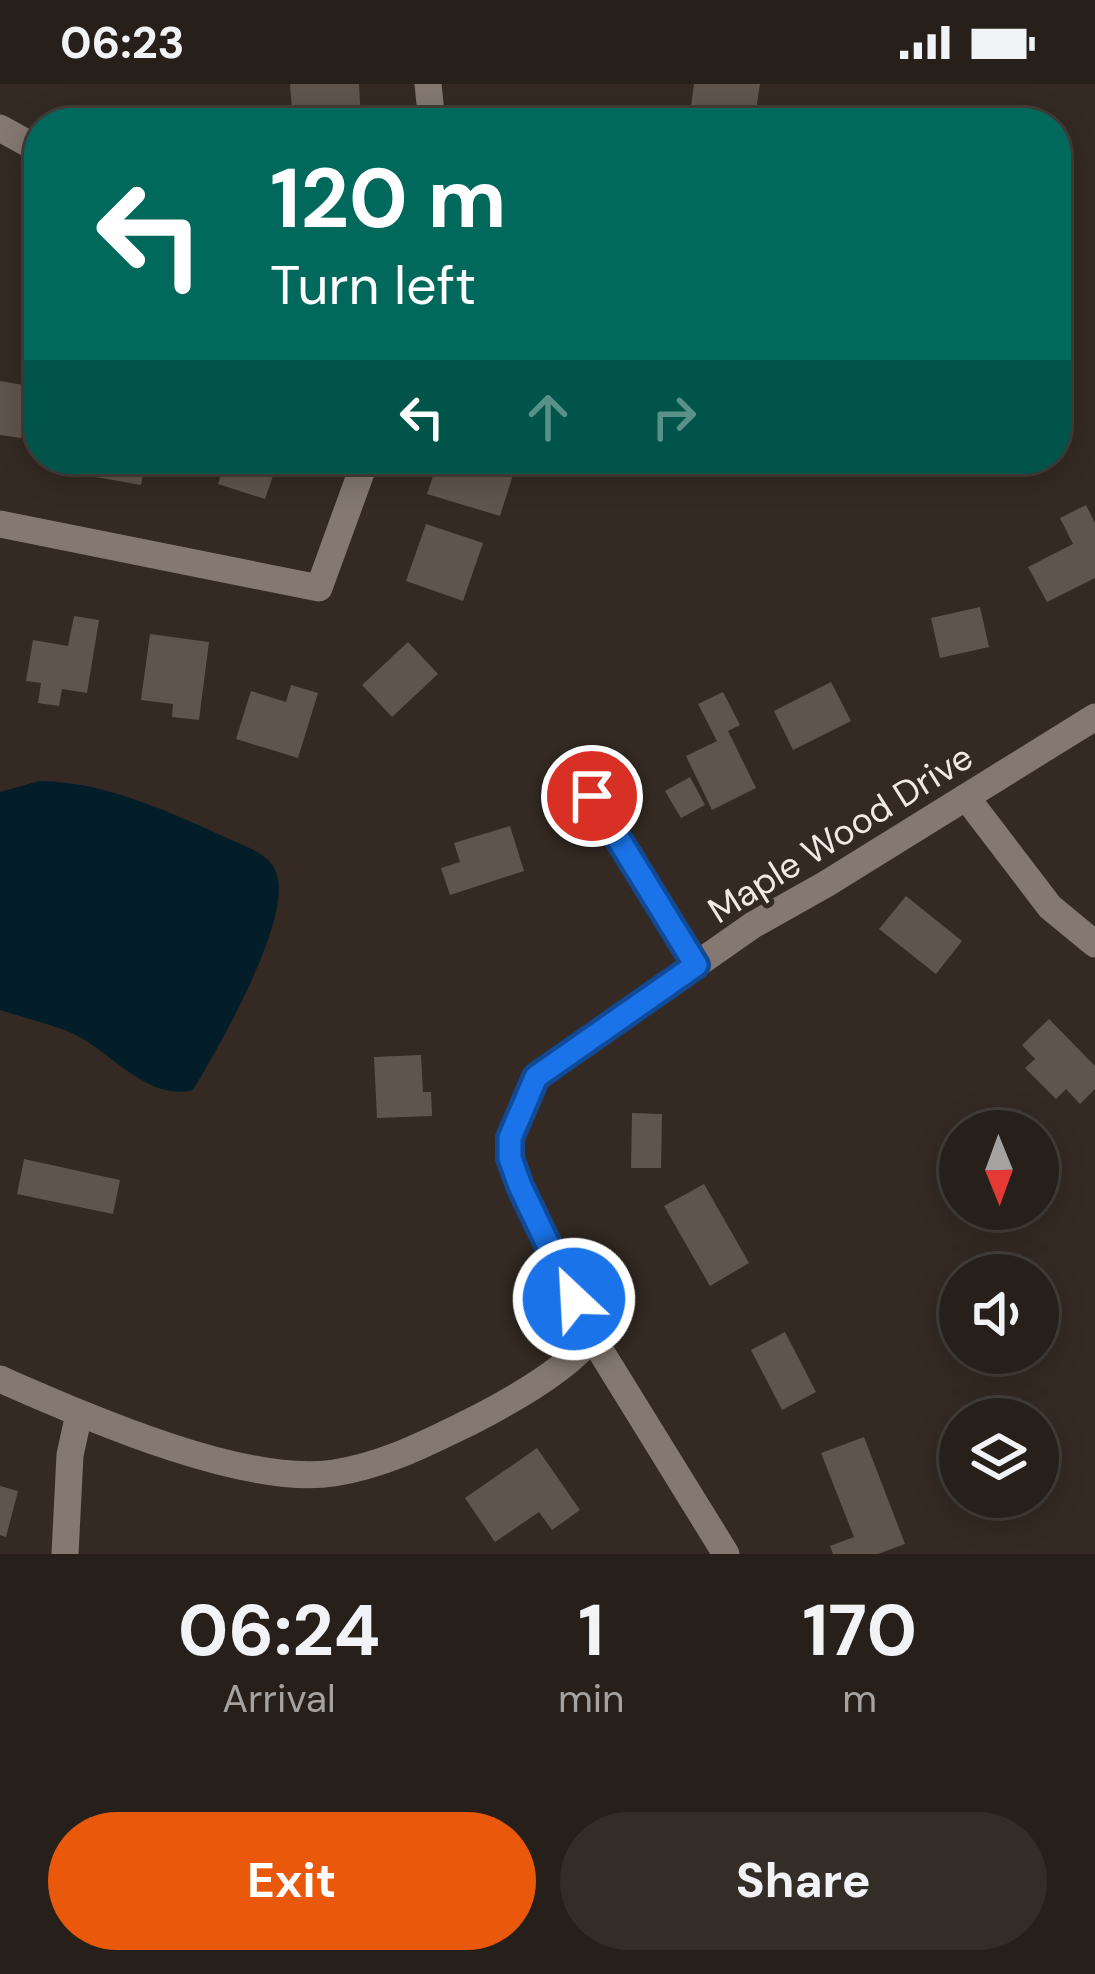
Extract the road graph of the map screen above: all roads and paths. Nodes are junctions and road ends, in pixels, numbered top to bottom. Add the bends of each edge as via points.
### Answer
1 (361, 474) edge
2 (0, 524) edge
3 (1095, 717) edge
4 (592, 796) dead end
5 (966, 797) junction
6 (1095, 944) edge
7 (696, 965) junction
8 (592, 1337) junction
9 (0, 1379) edge
10 (80, 1414) junction
11 (65, 1554) edge
12 (726, 1554) edge

1 - 2 street via 319,588
3 - 5 street, Maple Wood Drive
4 - 7 street
5 - 6 street via 1050,907
5 - 7 street, Maple Wood Drive
7 - 8 street, Maple Wood Drive via 536,1077 510,1138 520,1186
8 - 10 street via 508,1402 396,1458 332,1474 274,1474
8 - 12 street, Maple Wood Drive
9 - 10 street
10 - 11 street

